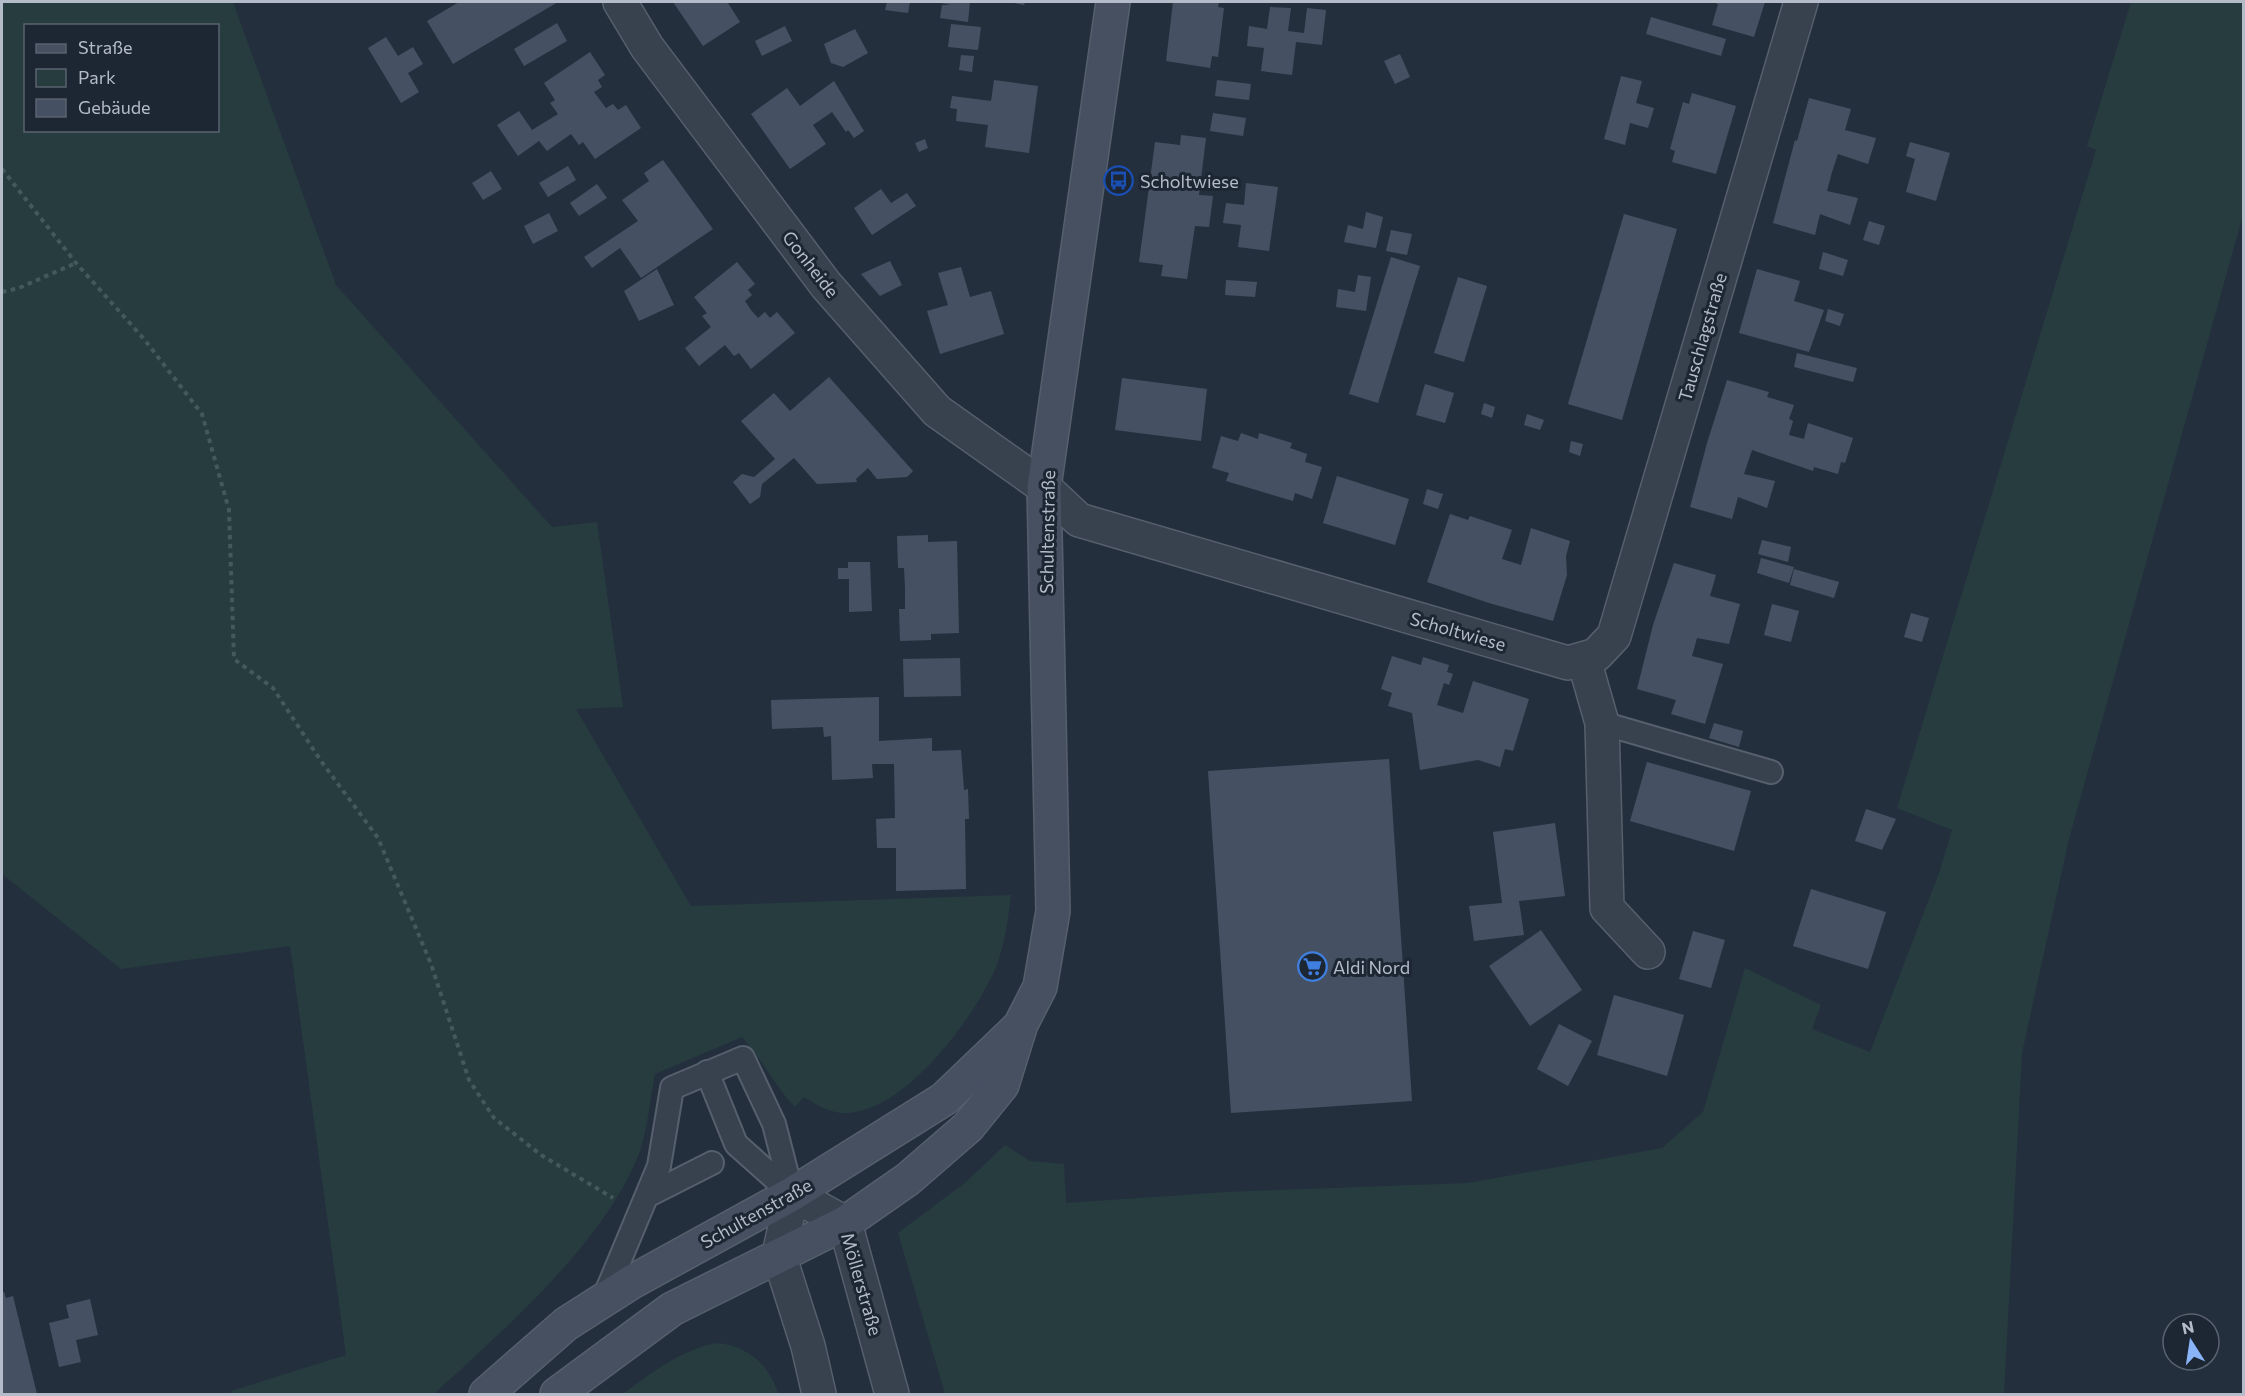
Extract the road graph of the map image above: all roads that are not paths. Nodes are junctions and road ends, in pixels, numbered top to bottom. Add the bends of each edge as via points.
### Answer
1 (620, 2) edge
2 (1113, 2) edge
3 (1801, 2) edge
4 (1044, 487) junction
5 (1584, 660) junction
6 (1602, 723) junction
7 (1771, 772) dead end
8 (1648, 952) dead end
9 (1021, 1024) junction
10 (707, 1072) junction
11 (712, 1163) dead end
12 (792, 1194) junction
13 (645, 1203) junction
14 (845, 1223) junction
15 (779, 1255) junction
16 (603, 1300) junction
17 (486, 1395) edge
18 (557, 1395) edge
19 (819, 1395) edge
20 (892, 1395) edge

1 - 4 street, Gonheide via 647,47 826,285 937,411
2 - 4 main road, Schultenstraße
3 - 5 street, Tauschlagstraße via 1614,636 1596,655
4 - 5 street, Scholtwiese via 1079,520 1568,663
4 - 9 main road, Schultenstraße via 1053,911 1040,987
5 - 6 street
6 - 7 lane
6 - 8 street via 1607,908
9 - 12 main road, Schultenstraße via 944,1099
9 - 14 main road, Schultenstraße via 1002,1085 968,1127 908,1179
10 - 12 lane via 736,1144
10 - 12 lane via 743,1058 774,1124
10 - 13 lane via 672,1088 659,1166
11 - 13 lane
12 - 14 street, Möllerstraße
12 - 15 street
12 - 16 main road, Schultenstraße
13 - 16 lane
14 - 15 main road, Schultenstraße
14 - 20 street, Möllerstraße
15 - 18 main road, Schultenstraße via 672,1309
15 - 19 street
16 - 17 main road, Schultenstraße via 566,1324

